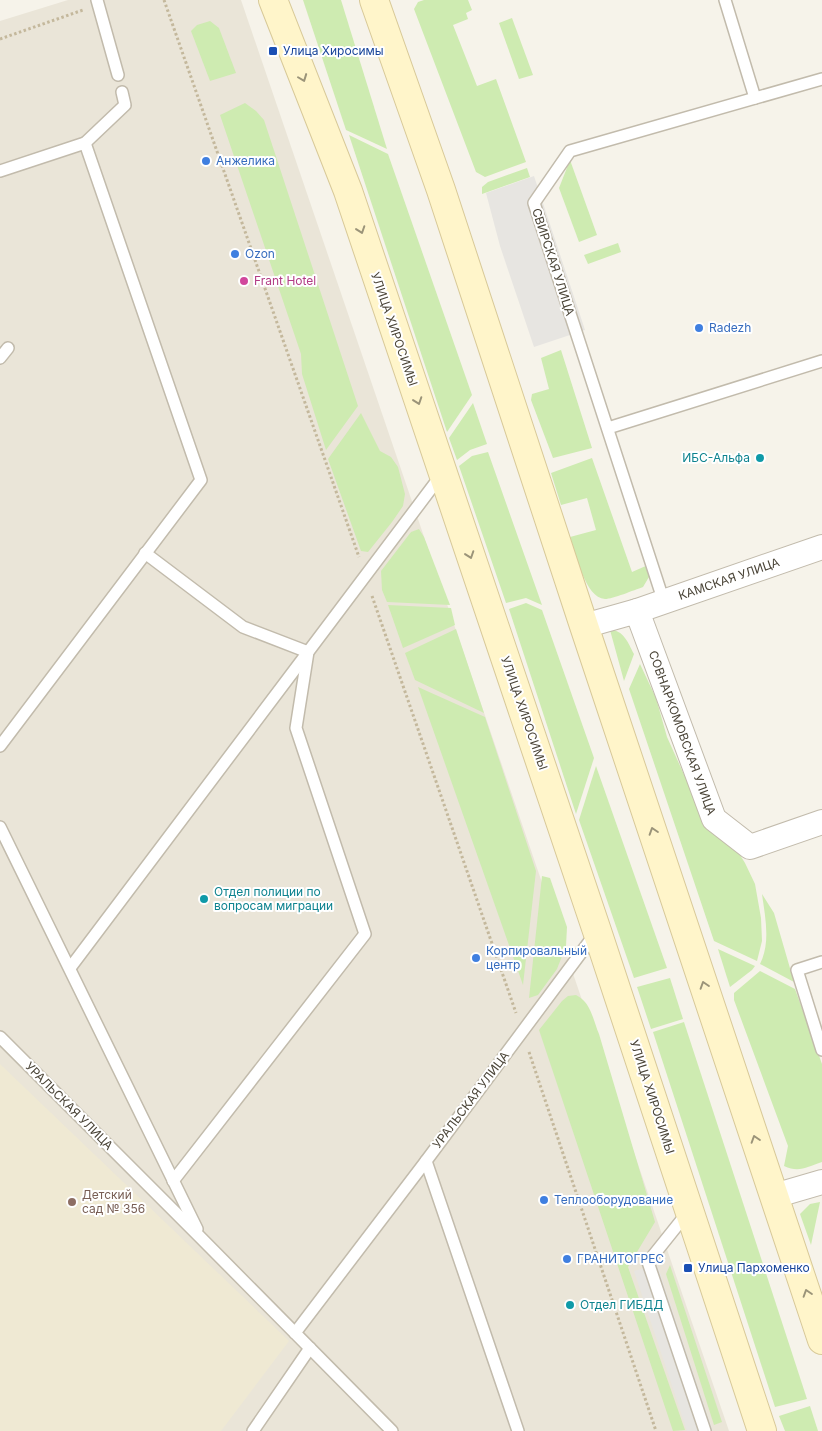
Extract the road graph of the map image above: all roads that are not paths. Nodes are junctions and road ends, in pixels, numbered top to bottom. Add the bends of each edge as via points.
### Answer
1 (273, 0) edge
2 (374, 0) edge
3 (726, 0) edge
4 (98, 3) edge
5 (118, 74) dead end
6 (822, 79) edge
7 (122, 92) dead end
8 (755, 98) junction
9 (85, 143) junction
10 (0, 171) edge
11 (8, 348) dead end
12 (0, 358) edge
13 (822, 361) edge
14 (608, 428) junction
15 (443, 473) junction
16 (822, 546) edge
17 (145, 554) junction
18 (664, 602) junction
19 (636, 611) junction
20 (584, 626) junction
21 (308, 652) junction
22 (0, 746) edge
23 (822, 822) edge
24 (0, 827) edge
25 (597, 931) junction
26 (822, 962) edge
27 (70, 968) junction
28 (0, 1037) edge
29 (822, 1050) edge
30 (426, 1161) junction
31 (173, 1181) junction
32 (822, 1182) edge
33 (774, 1196) junction
34 (689, 1210) junction
35 (200, 1237) junction
36 (295, 1332) junction
37 (822, 1340) edge
38 (310, 1348) junction
39 (253, 1431) edge
40 (392, 1431) edge
41 (518, 1431) edge
42 (704, 1431) edge
43 (762, 1431) edge

1 -> 15 main road, УЛИЦА ХИРОСИМЫ via 348,191
2 - 20 main road via 441,190
3 - 8 lane
4 - 5 lane
6 - 8 lane, СВИРСКАЯ УЛИЦА
7 - 9 lane via 126,104
8 - 14 lane, СВИРСКАЯ УЛИЦА via 570,151 534,203
9 - 10 lane
9 - 17 lane via 201,480
11 - 12 lane
13 - 14 lane
14 - 18 lane, СВИРСКАЯ УЛИЦА
15 - 21 lane
15 -> 25 main road, УЛИЦА ХИРОСИМЫ
16 - 18 street, КАМСКАЯ УЛИЦА
17 - 21 lane via 243,627
17 - 22 lane
18 - 19 street, КАМСКАЯ УЛИЦА
19 - 20 street
19 - 23 street, СОВНАРКОМОВСКАЯ УЛИЦА via 714,820 750,846
33 -> 20 main road
21 - 27 lane
21 - 31 lane via 296,728 365,934
24 - 27 lane
25 - 30 lane, УРАЛЬСКАЯ УЛИЦА
25 - 34 main road, УЛИЦА ХИРОСИМЫ
26 - 29 lane via 797,970
27 - 31 lane
28 - 35 lane, УРАЛЬСКАЯ УЛИЦА
30 - 36 lane
30 - 41 lane, УРАЛЬСКАЯ УЛИЦА
31 - 35 lane
32 - 33 street
37 -> 33 main road
34 - 42 lane via 648,1262
34 - 43 main road, УЛИЦА ХИРОСИМЫ
35 - 36 lane, УРАЛЬСКАЯ УЛИЦА
36 - 38 lane, УРАЛЬСКАЯ УЛИЦА
38 - 39 lane
38 - 40 lane, УРАЛЬСКАЯ УЛИЦА

